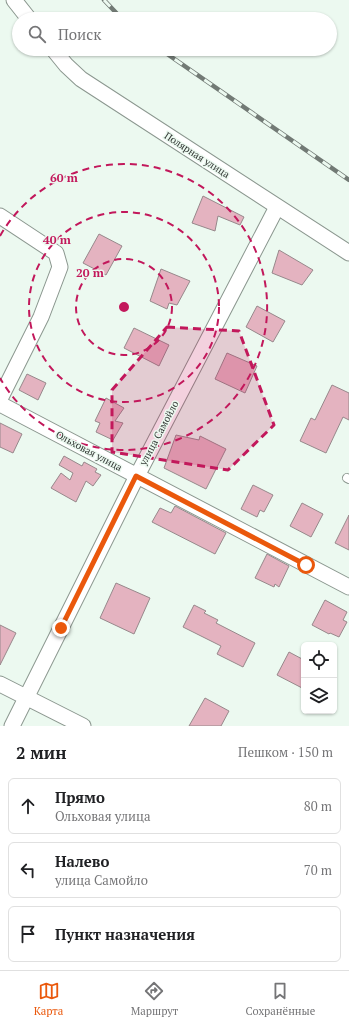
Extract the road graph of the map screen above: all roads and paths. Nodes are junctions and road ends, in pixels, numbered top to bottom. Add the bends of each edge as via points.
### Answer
1 (14, 0) edge
2 (23, 12) edge
3 (58, 56) edge
4 (277, 207) junction
5 (0, 216) edge
6 (349, 253) edge
7 (0, 399) edge
8 (0, 404) edge
9 (136, 476) junction
10 (349, 587) edge
11 (0, 684) edge
12 (26, 697) junction
13 (12, 726) edge
14 (83, 726) edge

1 - 2 street
3 - 4 street, Полярная улица via 81,79
4 - 6 street, Полярная улица
4 - 9 street, улица Самойло
5 - 7 street via 56,253 60,267 41,317
8 - 9 street, Ольховая улица
9 - 10 street, Ольховая улица
9 - 12 street, улица Самойло
11 - 12 street
12 - 13 street, улица Самойло
12 - 14 street

